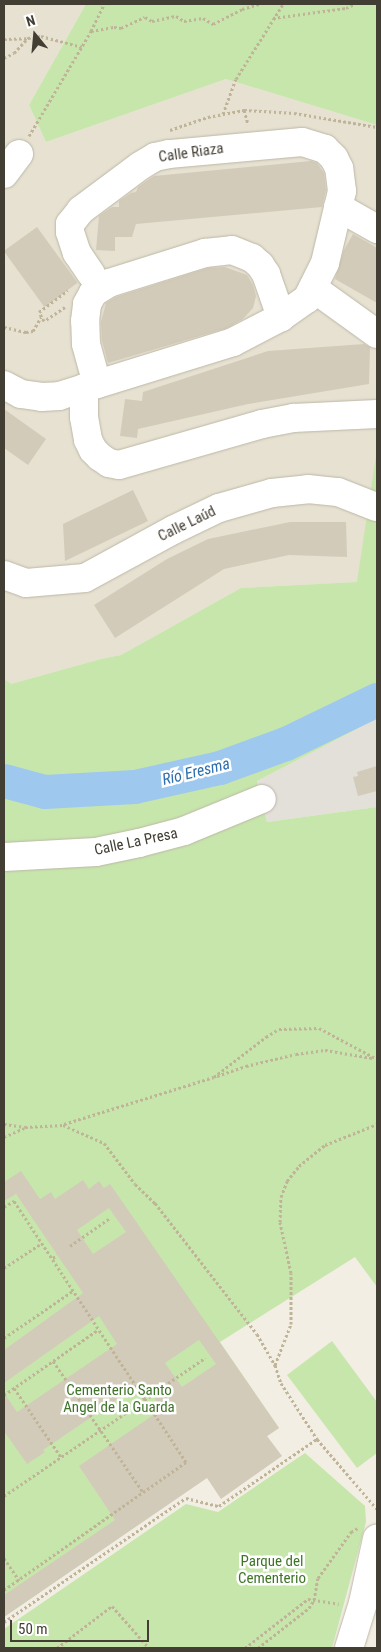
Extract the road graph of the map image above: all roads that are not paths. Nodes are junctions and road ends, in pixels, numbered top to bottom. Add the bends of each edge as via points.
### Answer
1 (338, 207) junction
2 (377, 230) edge
3 (91, 274) road end
4 (312, 288) junction
5 (281, 317) junction
6 (377, 334) edge
7 (4, 385) edge
8 (91, 386) junction
9 (377, 414) edge
10 (376, 507) dead end
11 (4, 575) edge
12 (262, 799) dead end
13 (4, 857) edge
14 (372, 1531) edge
15 (370, 1606) edge
16 (349, 1648) edge

1 - 2 street
1 - 3 street, Calle Riaza via 342,191 334,158 325,149 310,143 292,141 155,157 81,210 70,224 77,254
1 - 4 street, Calle Riaza via 325,263
4 - 5 street, Calle Riaza via 307,299
4 - 6 street
5 - 8 street, Calle Riaza via 233,342
5 - 8 street via 260,265 232,250 206,253 109,283 87,304 86,344
7 - 8 street, Calle Riaza via 21,394 42,397 59,396
8 - 9 street via 84,417 88,440 100,457 109,464 119,465 262,424 293,418
10 - 11 street, Calle Laúd via 338,492 308,489 272,493 219,508 86,578 26,583
12 - 13 street, Calle La Presa via 184,831 139,844 96,852
14 - 15 street
15 - 16 street

